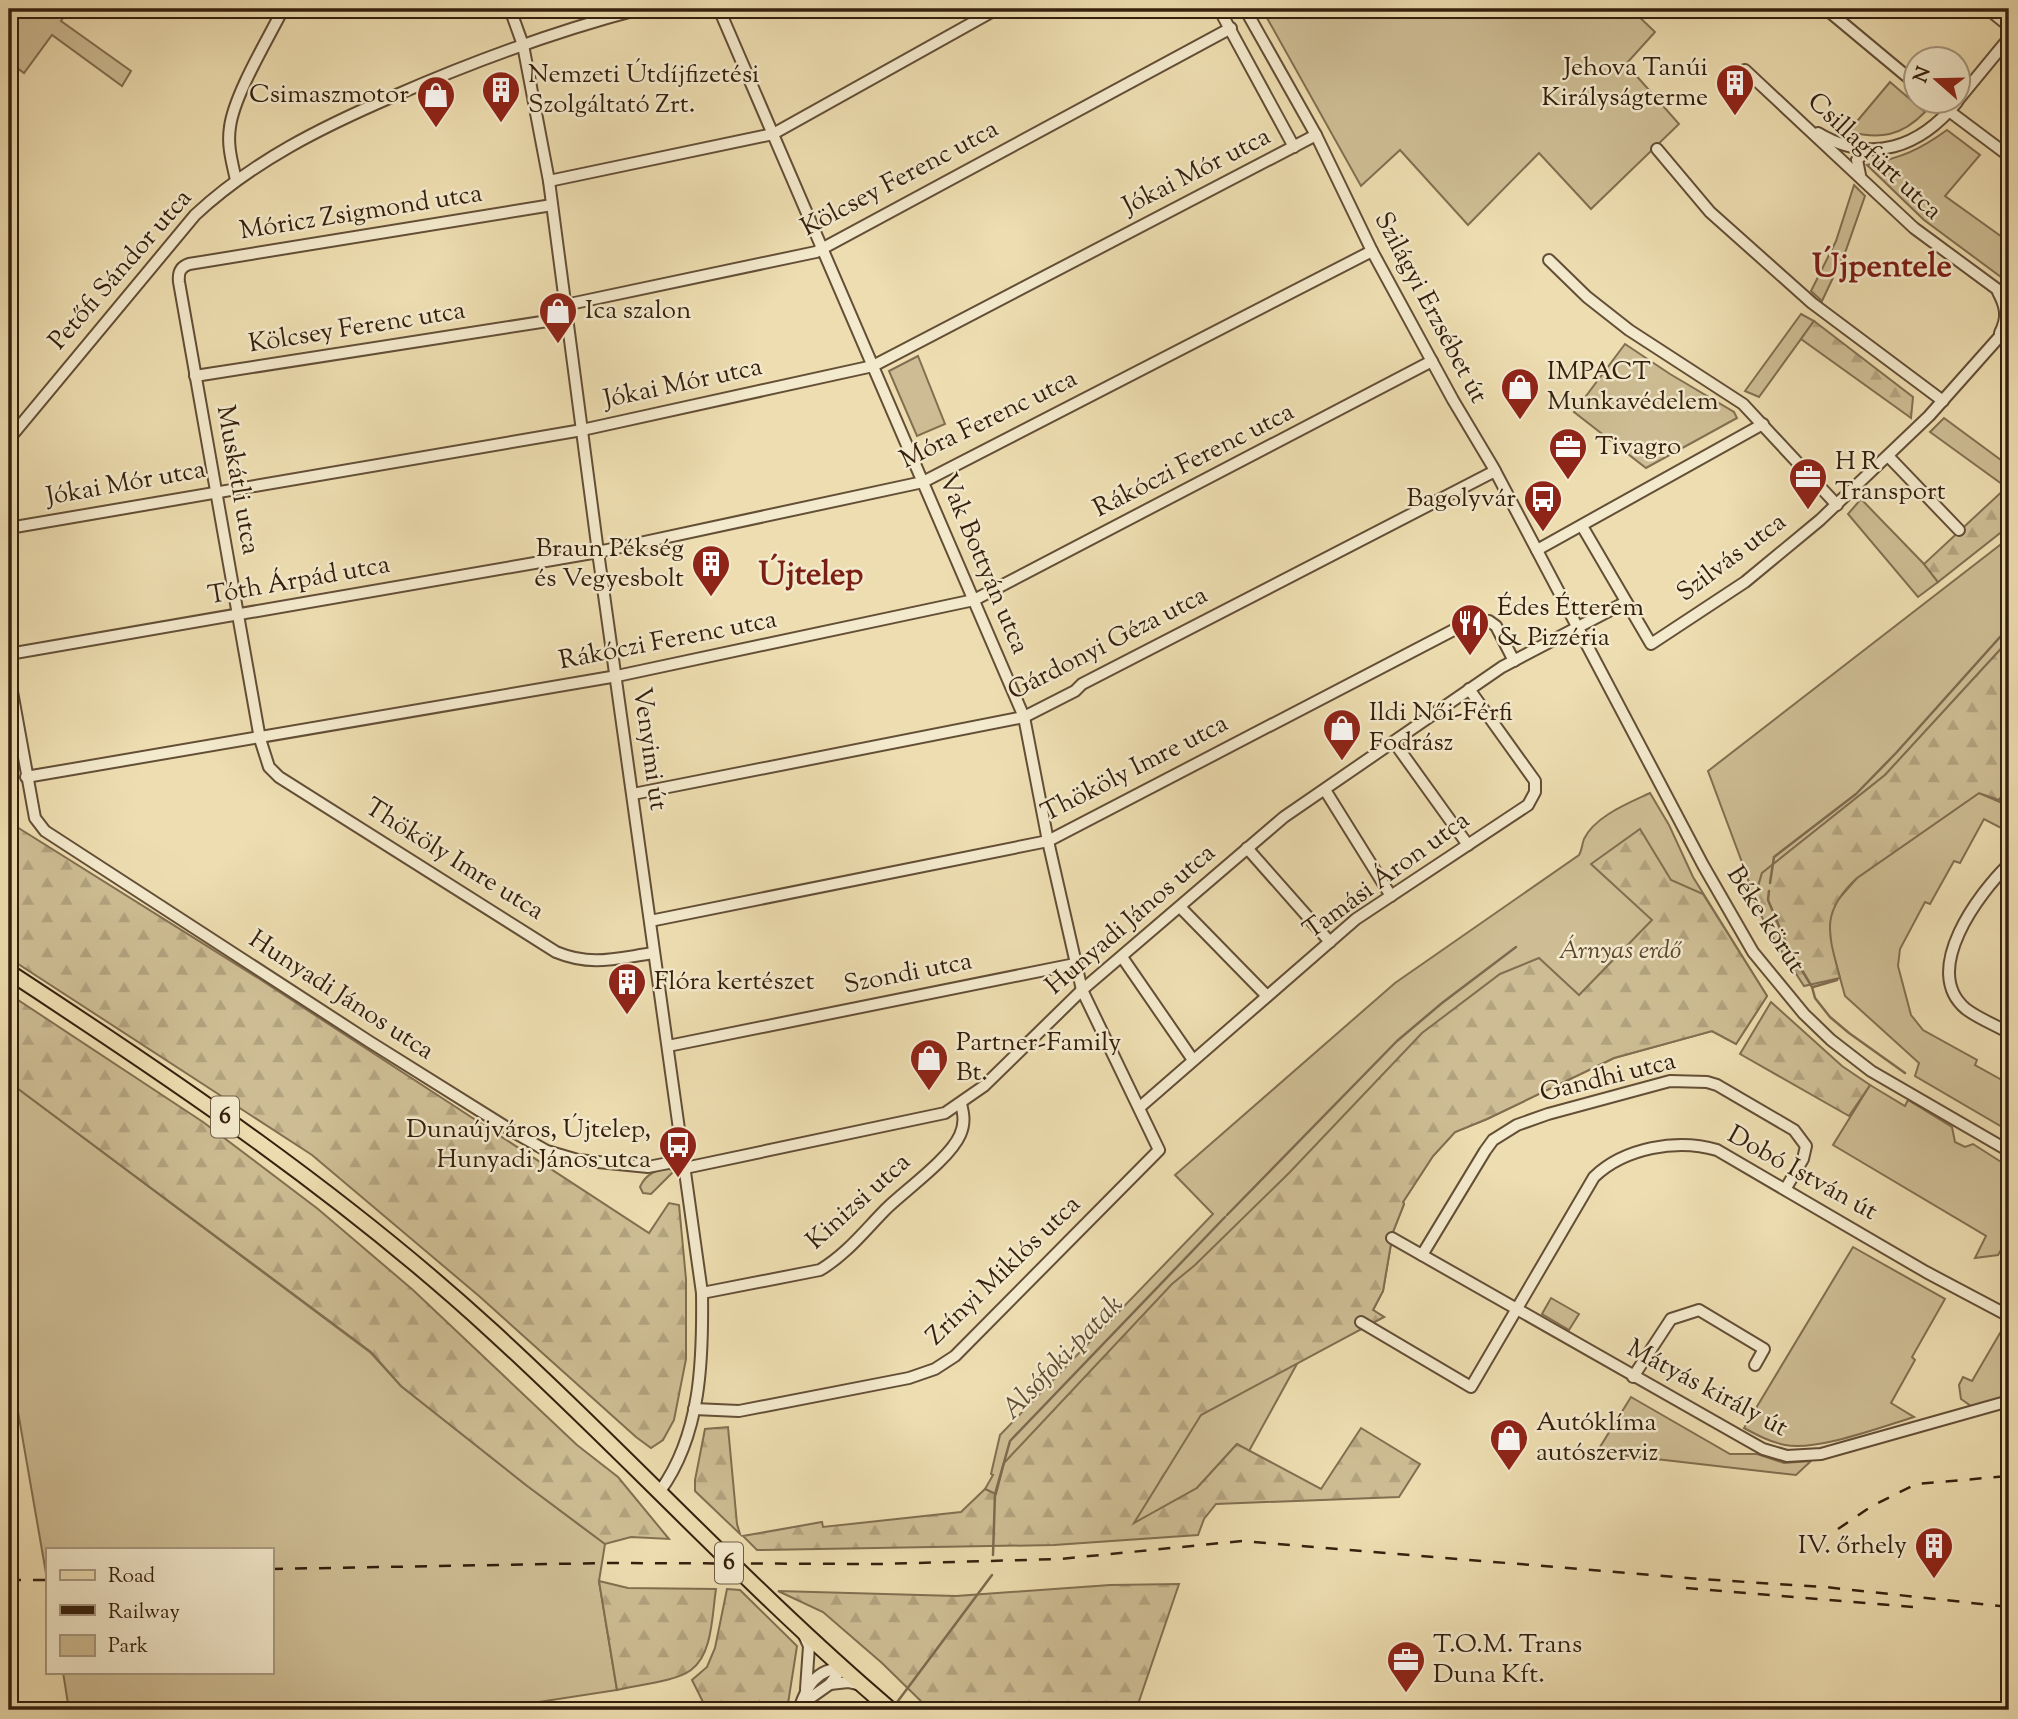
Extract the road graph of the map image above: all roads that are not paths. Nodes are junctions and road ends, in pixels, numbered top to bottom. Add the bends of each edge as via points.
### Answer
1 (283, 9) edge
2 (510, 9) edge
3 (640, 9) edge
4 (719, 9) edge
5 (997, 9) edge
6 (1219, 9) edge
7 (1245, 9) edge
8 (1826, 9) edge
9 (1988, 9) edge
10 (2009, 26) edge
11 (1231, 28) junction
12 (2009, 38) edge
13 (523, 45) junction
14 (1745, 70) dead end
15 (1902, 72) edge
16 (1972, 84) edge
17 (1943, 116) edge
18 (1956, 116) edge
19 (1807, 126) junction
20 (773, 134) junction
21 (1316, 135) junction
22 (1294, 148) junction
23 (1657, 149) dead end
24 (1868, 149) junction
25 (2009, 156) edge
26 (1861, 178) junction
27 (236, 180) junction
28 (549, 181) junction
29 (552, 205) junction
30 (822, 248) junction
31 (1372, 251) junction
32 (1549, 260) dead end
33 (179, 271) joint
34 (1997, 289) junction
35 (2009, 298) edge
36 (565, 305) junction
37 (567, 318) junction
38 (2009, 326) edge
39 (1999, 335) junction
40 (1432, 361) junction
41 (873, 366) junction
42 (195, 376) junction
43 (1943, 401) junction
44 (1763, 424) junction
45 (582, 430) junction
46 (9, 439) edge
47 (1888, 456) junction
48 (1495, 471) junction
49 (923, 482) junction
50 (215, 491) junction
51 (1837, 505) junction
52 (1582, 526) junction
53 (9, 528) edge
54 (1959, 530) dead end
55 (1536, 550) junction
56 (598, 552) junction
57 (974, 600) junction
58 (1626, 602) junction
59 (237, 615) junction
60 (1578, 626) junction
61 (9, 654) edge
62 (1514, 661) junction
63 (9, 675) edge
64 (617, 676) junction
65 (1469, 689) junction
66 (1024, 717) junction
67 (260, 739) junction
68 (1394, 742) junction
69 (26, 777) junction
70 (1325, 790) junction
71 (633, 794) junction
72 (1048, 841) junction
73 (1468, 845) junction
74 (1247, 848) junction
75 (2009, 864) edge
76 (1391, 896) junction
77 (1181, 907) junction
78 (650, 921) junction
79 (1330, 942) junction
80 (654, 953) junction
81 (1122, 957) junction
82 (1075, 964) junction
83 (9, 972) edge
84 (1082, 990) junction
85 (1267, 996) junction
86 (2009, 1033) edge
87 (668, 1046) junction
88 (1193, 1060) junction
89 (961, 1104) junction
90 (1140, 1107) junction
91 (1159, 1150) joint
92 (2009, 1151) edge
93 (684, 1164) junction
94 (1786, 1188) junction
95 (1392, 1238) dead end
96 (1422, 1255) junction
97 (702, 1293) junction
98 (1516, 1310) junction
99 (2009, 1316) edge
100 (1360, 1322) dead end
101 (1755, 1365) dead end
102 (1633, 1377) junction
103 (2009, 1401) edge
104 (694, 1409) junction
105 (660, 1491) junction
106 (802, 1631) junction
107 (842, 1668) junction
108 (830, 1684) junction
109 (861, 1685) junction
110 (806, 1689) junction
111 (888, 1708) edge
112 (800, 1710) edge

1 - 27 street via 230,125
2 - 13 street, Venyimi út
3 - 13 street, Petőfi Sándor utca
4 - 20 street, Vak Bottyán utca
5 - 20 street
6 - 11 street
7 - 21 street, Szilágyi Erzsébet út
8 - 15 street
9 - 10 street
11 - 22 street
11 - 30 street, Kölcsey Ferenc utca
12 - 16 street
13 - 27 street, Petőfi Sándor utca via 352,114 288,146
13 - 28 street, Venyimi út
14 - 19 street, Csillagfürt utca
17 - 24 street via 1917,138 1885,149
18 - 25 street
19 - 24 street via 1838,143
19 - 26 street, Csillagfürt utca
20 - 28 street
20 - 30 street, Vak Bottyán utca
21 - 22 street, Jókai Mór utca
21 - 31 street, Szilágyi Erzsébet út
22 - 41 street, Jókai Mór utca
23 - 43 street via 1710,212 1802,294
24 - 26 street via 1857,160
26 - 34 street, Csillagfürt utca via 1921,234
27 - 46 street, Petőfi Sándor utca via 172,241
28 - 29 street, Venyimi út
29 - 33 street, Móricz Zsigmond utca via 184,265
29 - 36 street, Venyimi út
30 - 36 street, Kölcsey Ferenc utca
30 - 41 street, Vak Bottyán utca
31 - 40 street, Szilágyi Erzsébet út
31 - 49 street, Móra Ferenc utca
32 - 44 street via 1587,298 1743,404
33 - 42 street, Muskátli utca
34 - 35 street, Csillagfürt utca
34 - 39 street via 2006,311
36 - 37 street, Venyimi út
37 - 42 street, Kölcsey Ferenc utca
37 - 45 street, Venyimi út
38 - 39 street, Szilvás utca
39 - 43 street, Szilvás utca
40 - 48 street, Szilágyi Erzsébet út
40 - 57 street, Rákóczi Ferenc utca
41 - 45 street, Jókai Mór utca
41 - 49 street, Vak Bottyán utca
42 - 50 street, Muskátli utca
43 - 47 street, Szilvás utca
44 - 51 street
44 - 52 street
45 - 50 street, Jókai Mór utca
45 - 56 street, Venyimi út
47 - 51 street, Szilvás utca
47 - 54 street
48 - 55 street, Szilágyi Erzsébet út
48 - 66 street, Gárdonyi Géza utca
49 - 56 street, Móra Ferenc utca
49 - 57 street, Vak Bottyán utca
50 - 53 street, Jókai Mór utca
50 - 59 street, Muskátli utca
51 - 58 street, Szilvás utca via 1745,583 1651,644
52 - 55 street
52 - 58 street
55 - 60 street, Szilágyi Erzsébet út
56 - 59 street, Tóth Árpád utca
56 - 64 street, Venyimi út
57 - 64 street, Rákóczi Ferenc utca
57 - 66 street, Vak Bottyán utca
58 - 60 street, Hunyadi János utca
59 - 61 street, Tóth Árpád utca
59 - 67 street, Muskátli utca
60 - 62 street, Hunyadi János utca
60 - 92 street, Béke körút via 1703,865 1771,977 1831,1040 1871,1071
62 - 65 street, Hunyadi János utca
62 - 72 street, Thököly Imre utca via 1496,626 1485,620 1469,622
63 - 69 street, Hunyadi János utca
64 - 67 street, Rákóczi Ferenc utca
64 - 71 street, Venyimi út
65 - 68 street, Hunyadi János utca
65 - 73 street, Tamási Áron utca via 1536,787 1528,805
66 - 71 street, Gárdonyi Géza utca
66 - 72 street, Vak Bottyán utca
67 - 69 street, Rákóczi Ferenc utca
67 - 80 street, Thököly Imre utca via 269,767 279,777 556,951 590,962
68 - 70 street, Hunyadi János utca
68 - 73 street
69 - 93 street, Hunyadi János utca via 35,818 45,831 517,1134 547,1151 578,1160 648,1167
70 - 74 street, Hunyadi János utca
70 - 76 street
71 - 78 street, Venyimi út
72 - 78 street, Thököly Imre utca
72 - 82 street, Vak Bottyán utca
73 - 76 street, Tamási Áron utca
74 - 77 street, Hunyadi János utca
74 - 79 street
75 - 86 street via 1989,884 1951,950 1948,974 1965,1008
76 - 79 street, Tamási Áron utca
77 - 81 street, Hunyadi János utca
77 - 85 street
78 - 80 street, Venyimi út
79 - 85 street, Tamási Áron utca
80 - 87 street, Venyimi út
81 - 84 street, Hunyadi János utca
81 - 88 street
82 - 84 street, Vak Bottyán utca
82 - 87 street, Szondi utca
83 - 105 main road, 6 via 163,1073 333,1198 492,1330
84 - 89 street, Hunyadi János utca
84 - 90 street, Vak Bottyán utca
85 - 88 street, Tamási Áron utca
87 - 93 street, Venyimi út
88 - 90 street, Tamási Áron utca
89 - 93 street, Hunyadi János utca via 945,1113
89 - 97 street, Kinizsi utca via 965,1120 950,1150 834,1262 820,1270
90 - 91 street, Vak Bottyán utca
91 - 104 street, Zrínyi Miklós utca via 955,1356 936,1369 739,1411
93 - 97 street, Venyimi út
94 - 96 street, Gandhi utca via 1803,1159 1805,1146 1794,1130 1717,1085 1670,1081 1548,1114 1503,1133 1485,1151
94 - 98 street, Dobó István út via 1702,1146 1672,1144 1617,1160 1587,1186
94 - 99 street, Dobó István út
95 - 96 street
96 - 98 street
97 - 104 street, Venyimi út via 703,1345
98 - 100 street, Dobó István út via 1471,1387
98 - 102 street, Mátyás király út
101 - 102 street via 1764,1349 1699,1310 1671,1320
102 - 103 street, Mátyás király út via 1763,1449 1787,1456 1821,1454
104 - 105 street, Venyimi út via 675,1468
105 - 106 main road, 6
106 - 107 main road, 6
106 - 110 street via 809,1646
107 - 108 street
107 - 109 main road, 6
107 - 110 street via 818,1674
108 - 109 street
108 - 112 street
109 - 111 main road, 6
110 - 112 street

